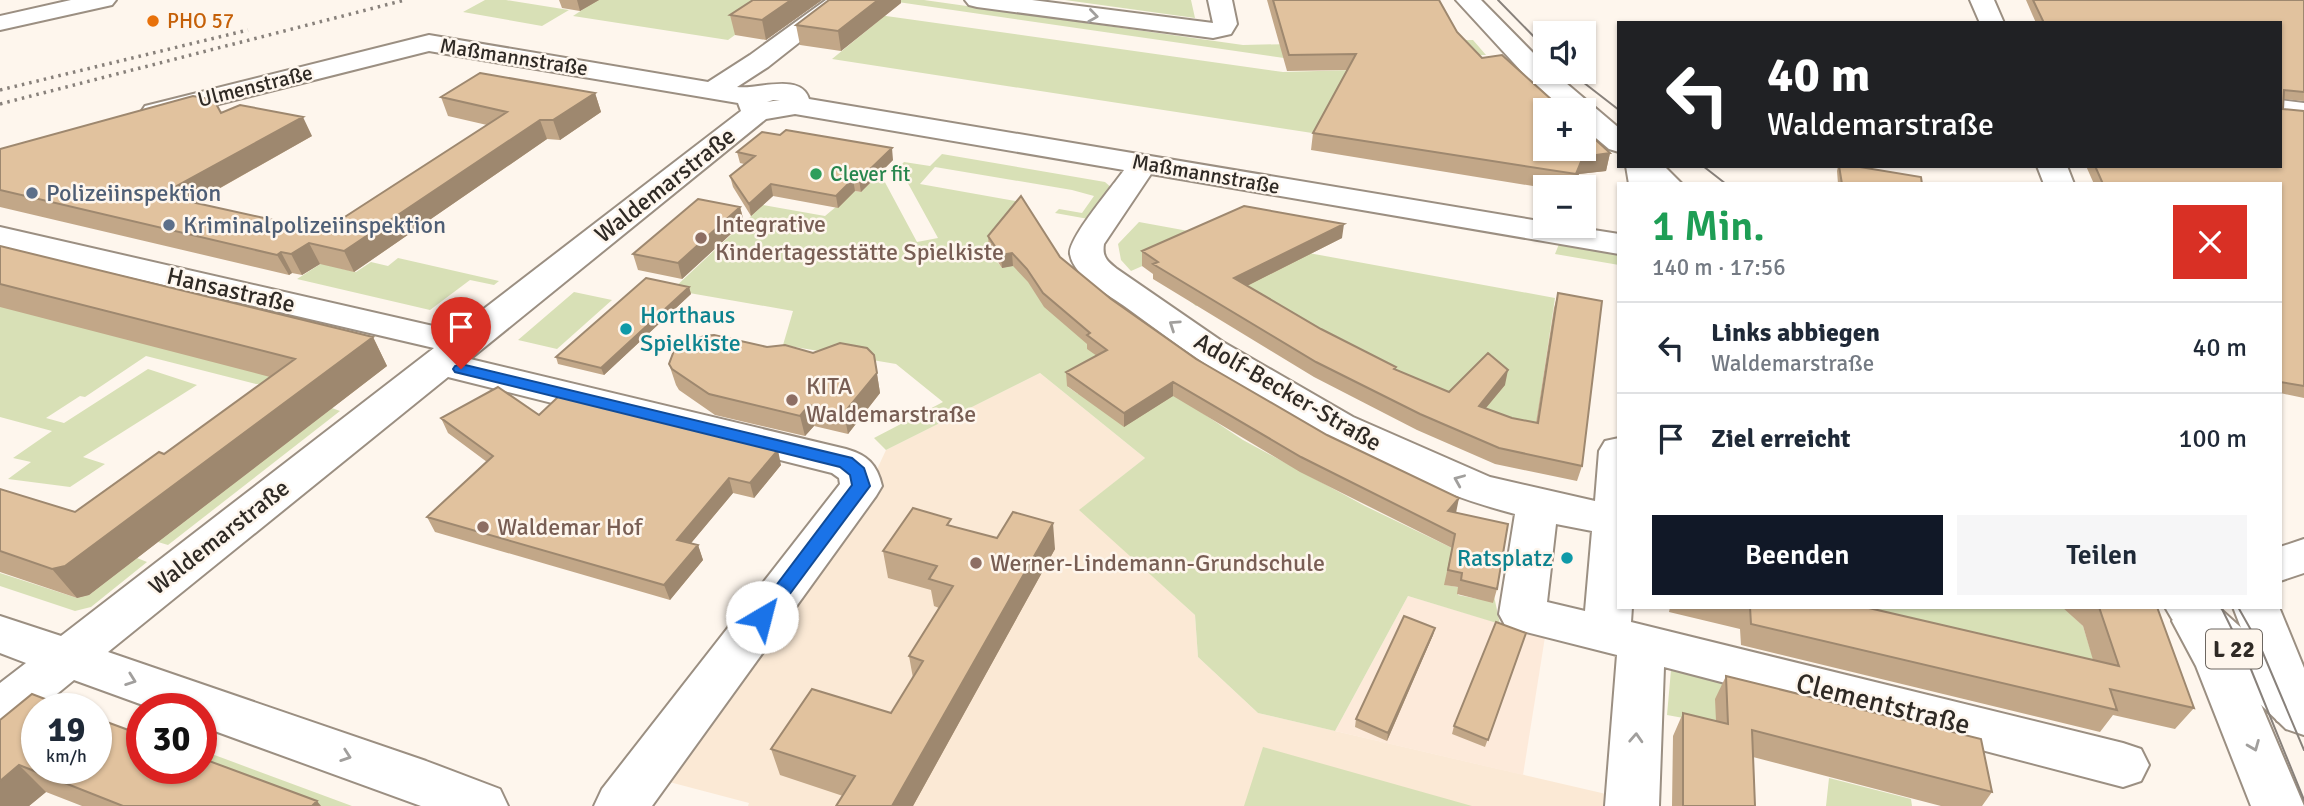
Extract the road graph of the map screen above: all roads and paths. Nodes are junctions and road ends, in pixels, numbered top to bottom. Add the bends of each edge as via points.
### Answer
1 (44, 0) edge
2 (104, 0) edge
3 (841, 0) edge
4 (977, 0) edge
5 (1220, 0) edge
6 (1468, 0) edge
7 (1982, 0) edge
8 (0, 21) edge
9 (1991, 21) edge
10 (434, 43) junction
11 (617, 49) dead end
12 (704, 80) junction
13 (1566, 98) edge
14 (757, 104) junction
15 (2282, 108) edge
16 (2304, 111) edge
17 (124, 120) edge
18 (1596, 124) edge
19 (1617, 142) edge
20 (1144, 163) junction
21 (1646, 168) edge
22 (1664, 182) edge
23 (1617, 222) edge
24 (1521, 227) junction
25 (0, 237) edge
26 (1617, 244) edge
27 (450, 354) junction
28 (1617, 479) edge
29 (1537, 505) junction
30 (1614, 520) junction
31 (2282, 533) edge
32 (2304, 539) edge
33 (1617, 552) edge
34 (2304, 555) edge
35 (2282, 564) edge
36 (1622, 609) edge
37 (2189, 609) edge
38 (2190, 609) edge
39 (2257, 609) edge
40 (0, 634) edge
41 (1625, 638) junction
42 (67, 658) junction
43 (0, 710) edge
44 (2300, 710) edge
45 (2123, 765) dead end
46 (416, 795) edge
47 (481, 806) edge
48 (621, 806) edge
49 (1632, 806) edge
50 (2278, 806) edge

1 - 8 street
2 - 8 street
3 - 12 street via 745,69
4 -> 5 street via 1213,31 1225,23
6 - 13 street
7 - 9 street
10 - 11 street, Maßmannstraße via 442,32 469,26
10 - 12 street, Maßmannstraße
10 - 17 street, Ulmenstraße
12 - 14 street, Maßmannstraße
14 - 20 street, Maßmannstraße via 775,111 792,104
14 - 27 street, Waldemarstraße
15 - 16 street
18 - 19 street
20 - 24 street, Maßmannstraße
29 -> 20 street, Adolf-Becker-Straße via 1476,487 1312,411 1201,344 1093,265 1088,244
21 - 22 street
23 - 24 street via 1595,227
24 - 26 street, Maßmannstraße
25 - 27 street, Hansastraße
27 - 42 street, Waldemarstraße
27 - 48 street via 846,463 858,472 861,486
28 - 30 street
29 - 30 street, Adolf-Becker-Straße
29 - 41 street via 1522,614
30 - 33 street
31 - 32 street
34 - 35 street
36 - 41 street
37 -> 50 street via 2219,662
38 - 44 street, L 22
39 - 44 street
40 - 42 street
41 - 45 street, Clementstraße
49 -> 41 street
42 - 43 street, Waldemarstraße
42 -> 46 street
46 - 47 street

